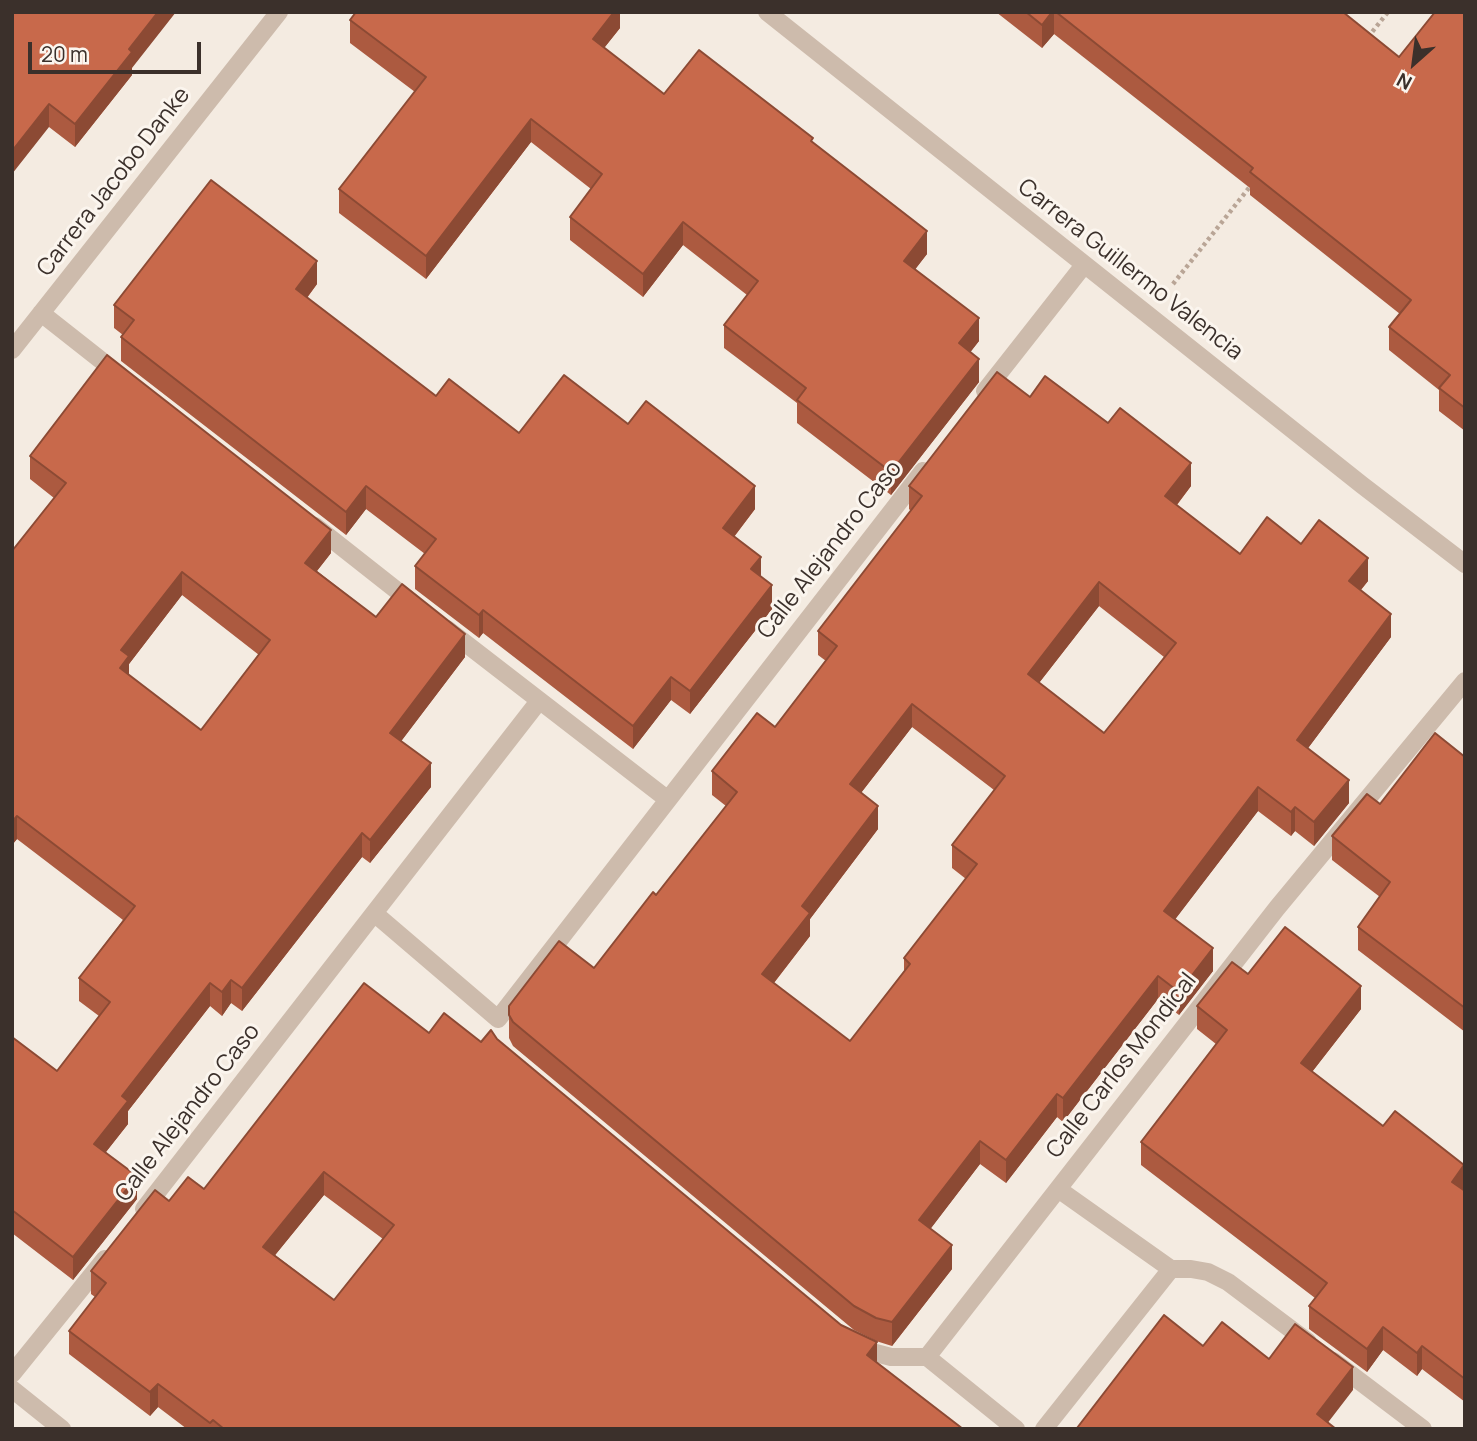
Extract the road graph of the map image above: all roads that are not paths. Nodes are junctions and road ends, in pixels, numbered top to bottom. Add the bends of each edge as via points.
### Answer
1 (279, 12) edge
2 (767, 12) edge
3 (1084, 265) junction
4 (41, 313) junction
5 (12, 350) edge
6 (139, 389) edge
7 (972, 408) edge
8 (938, 452) edge
9 (301, 516) edge
10 (1465, 564) edge
11 (1465, 681) edge
12 (539, 701) junction
13 (667, 799) junction
14 (374, 913) junction
15 (498, 1019) junction
16 (497, 1041) edge
17 (1058, 1189) junction
18 (137, 1218) edge
19 (112, 1250) edge
20 (1171, 1269) junction
21 (837, 1331) edge
22 (927, 1357) junction
23 (12, 1374) edge
24 (12, 1389) edge
25 (62, 1429) edge
26 (1016, 1429) edge
27 (1044, 1429) edge
28 (1423, 1429) edge

1 - 4 street, Carrera Jacobo Danke
2 - 3 street, Carrera Guillermo Valencia
3 - 7 street
3 - 10 street, Carrera Guillermo Valencia
4 - 5 street, Carrera Jacobo Danke
4 - 6 street
8 - 13 street, Calle Alejandro Caso
9 - 12 street
11 - 17 street, Calle Carlos Mondical via 1277,908
12 - 13 street
12 - 14 street, Calle Alejandro Caso
13 - 15 street, Calle Alejandro Caso
14 - 15 street
14 - 18 street, Calle Alejandro Caso
15 - 16 street
17 - 20 street, Calle Carlos Mondical
17 - 22 street, Calle Carlos Mondical
19 - 23 street
20 - 27 street
20 - 28 street via 1208,1272 1228,1282
21 - 22 street via 872,1352
22 - 26 street
24 - 25 street

